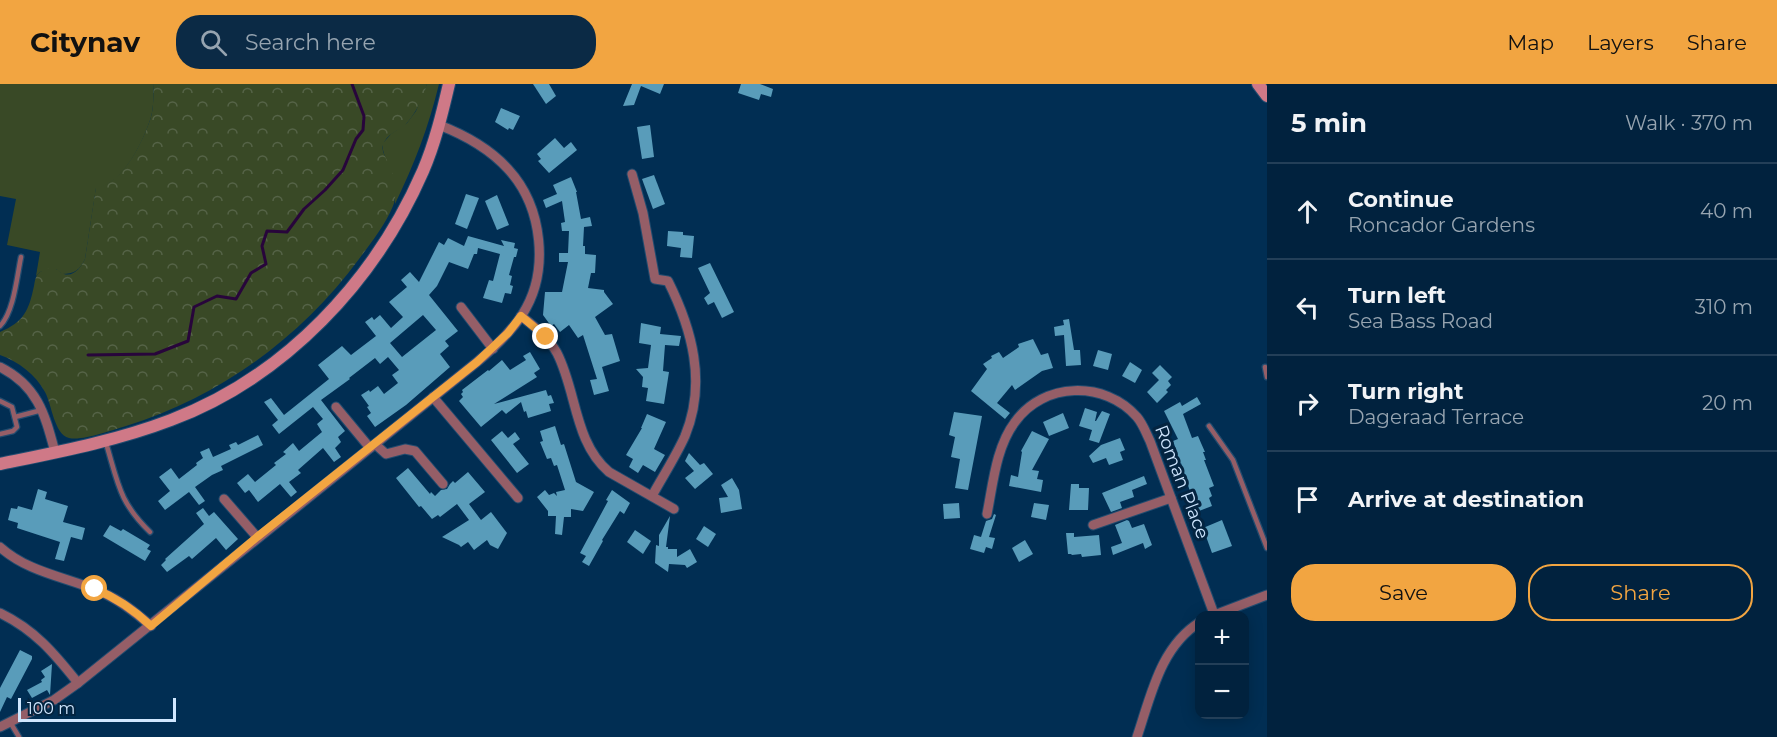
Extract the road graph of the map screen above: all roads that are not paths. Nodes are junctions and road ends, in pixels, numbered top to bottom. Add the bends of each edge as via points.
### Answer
1 (449, 84) edge
2 (1258, 84) edge
3 (1267, 96) edge
4 (439, 125) junction
5 (632, 174) dead end
6 (21, 257) dead end
7 (461, 307) dead end
8 (521, 316) junction
9 (0, 326) edge
10 (493, 349) junction
11 (0, 367) edge
12 (1265, 367) dead end
13 (1267, 377) edge
14 (433, 397) junction
15 (0, 401) edge
16 (336, 407) dead end
17 (42, 410) junction
18 (15, 417) junction
19 (1209, 426) dead end
20 (0, 434) edge
21 (105, 441) junction
22 (373, 446) junction
23 (55, 452) junction
24 (0, 464) edge
25 (444, 484) dead end
26 (652, 496) junction
27 (518, 498) dead end
28 (1171, 498) junction
29 (224, 499) dead end
30 (674, 508) dead end
31 (987, 514) dead end
32 (1093, 525) dead end
33 (150, 532) dead end
34 (257, 537) junction
35 (0, 547) edge
36 (1267, 548) edge
37 (1267, 595) edge
38 (1212, 611) edge
39 (1224, 611) edge
40 (0, 613) edge
41 (151, 626) junction
42 (1195, 626) edge
43 (78, 683) junction
44 (10, 722) junction
45 (0, 727) edge
46 (19, 737) edge
47 (1137, 737) edge

1 - 4 street
2 - 3 street
4 - 8 street via 495,156 526,196 538,230 539,261
4 - 21 street via 406,208 384,244 317,326 268,367 219,398 173,419
5 - 26 street via 655,279 668,281 677,299 695,364 687,430
6 - 9 lane via 12,300
7 - 10 street
8 - 10 street
8 - 26 street via 546,337 557,353 581,428 600,464
10 - 14 street
11 - 17 street via 24,382
12 - 13 lane
14 - 22 street
14 - 27 street
15 - 18 lane via 12,407
16 - 22 street
17 - 18 lane
17 - 23 street
18 - 20 lane via 16,429
19 - 36 lane via 1233,460
21 - 23 street
21 - 33 lane via 123,498
22 - 25 street via 386,454 405,449 415,451
22 - 34 street
23 - 24 street
26 - 30 street
28 - 31 street, Roman Place via 1150,441 1136,416 1102,394 1065,391 1045,397 1013,423 1001,451
28 - 32 street
28 - 38 street, Roman Place
29 - 34 street
34 - 41 street
35 - 41 street via 28,566 111,597
37 - 39 street
40 - 43 street via 36,635
41 - 43 street
42 - 47 street via 1180,637 1167,656
43 - 44 street
44 - 45 street
44 - 46 lane

